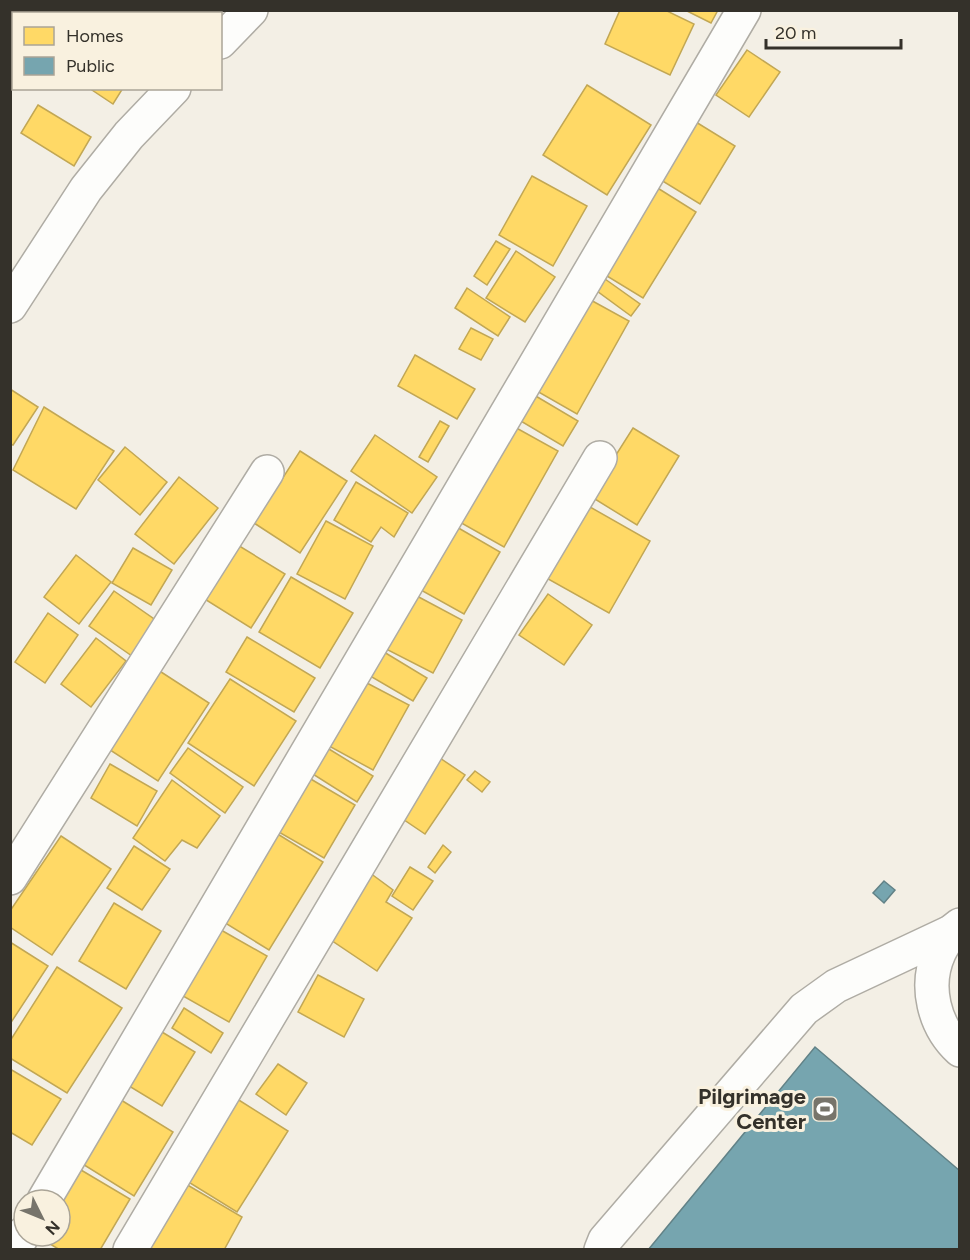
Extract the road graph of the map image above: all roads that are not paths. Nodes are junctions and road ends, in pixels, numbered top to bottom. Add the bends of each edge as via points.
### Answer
1 (251, 10) edge
2 (744, 10) edge
3 (222, 40) edge
4 (172, 90) edge
5 (10, 306) edge
6 (600, 458) dead end
7 (267, 472) dead end
8 (10, 878) edge
9 (955, 929) edge
10 (960, 1050) edge
11 (51, 1188) edge
12 (130, 1250) edge
13 (601, 1250) edge

1 - 3 street
2 - 11 street
4 - 5 street via 86,189
6 - 12 street
7 - 8 street
9 - 10 street via 939,953 932,977 933,1001 940,1024
9 - 13 street via 836,986 804,1009 604,1239

